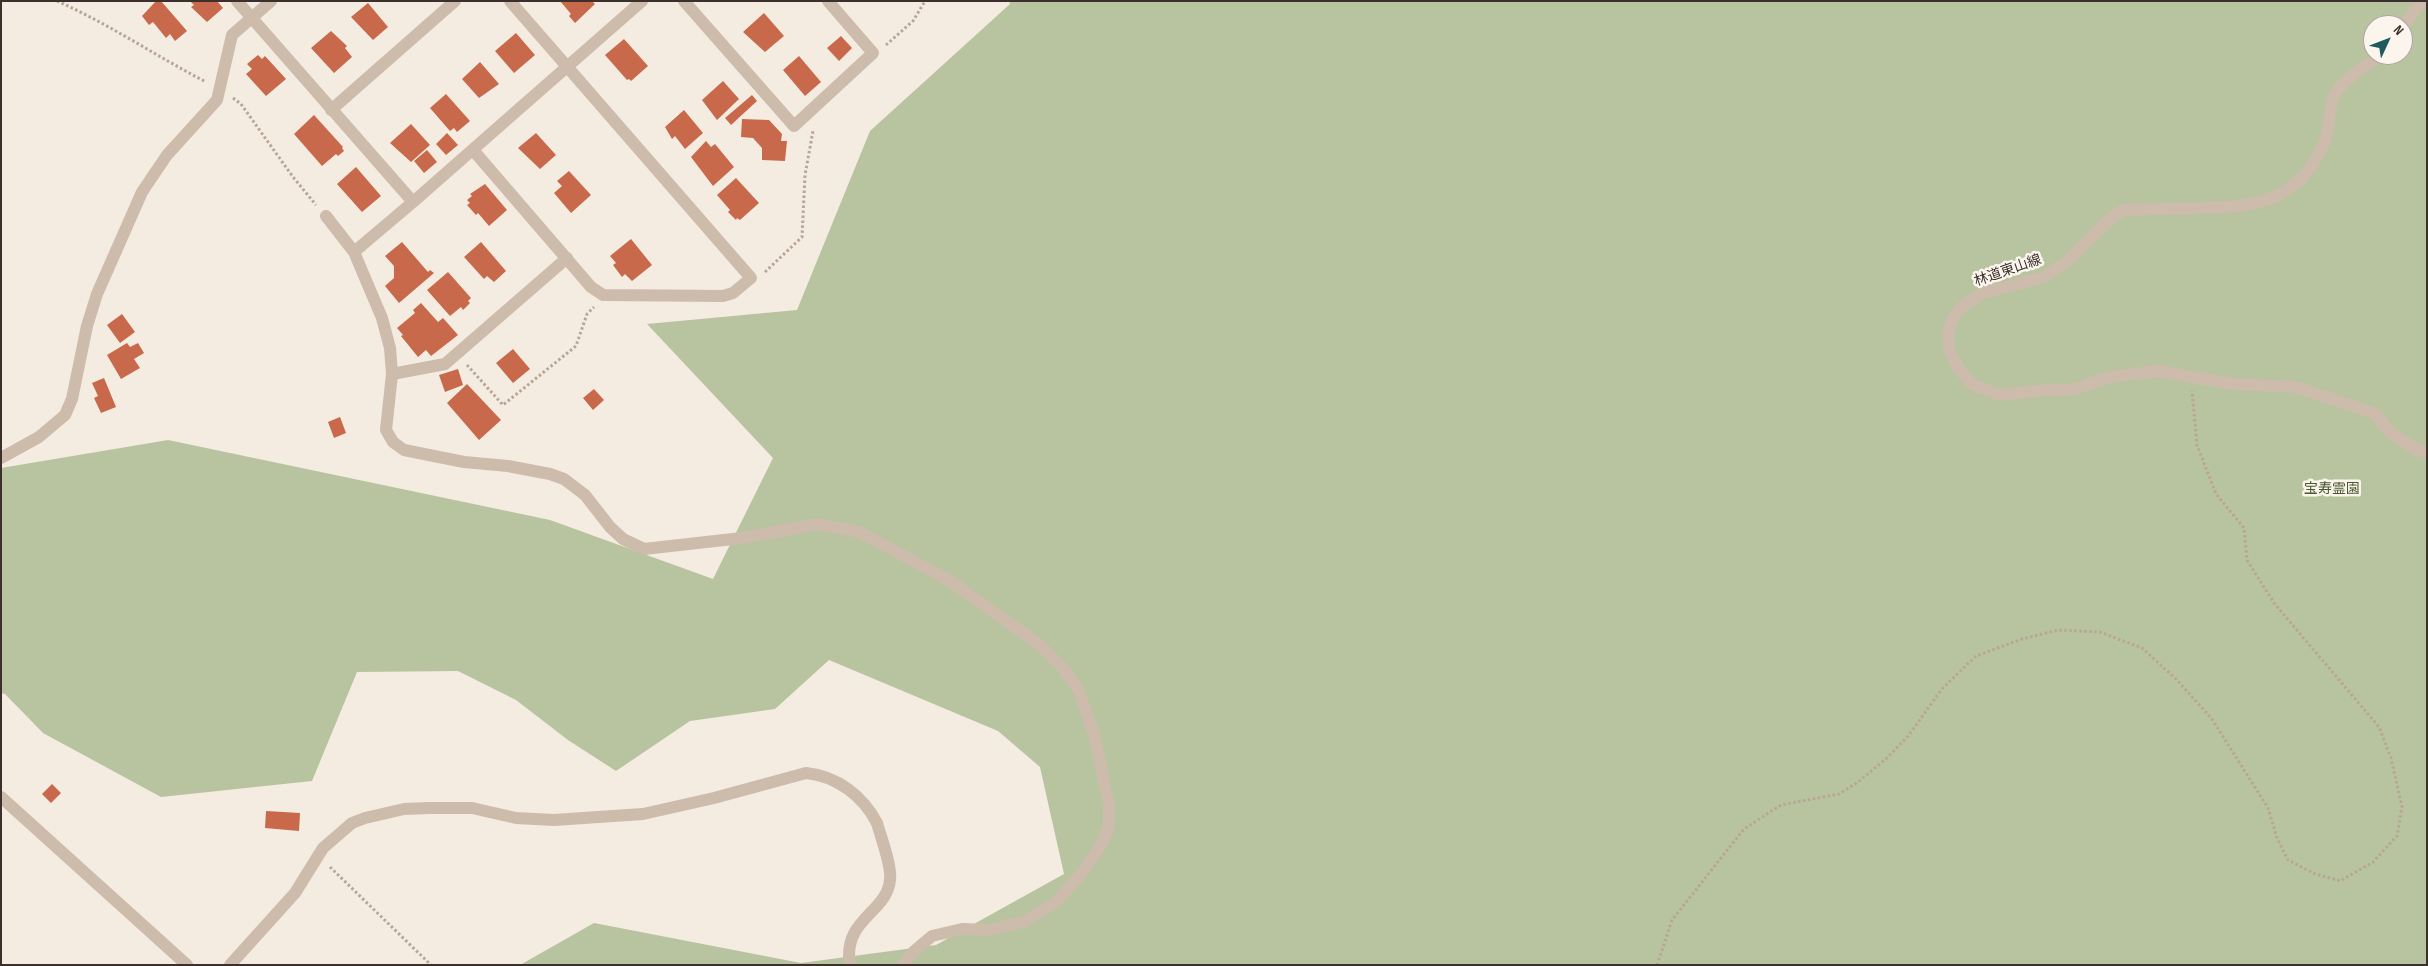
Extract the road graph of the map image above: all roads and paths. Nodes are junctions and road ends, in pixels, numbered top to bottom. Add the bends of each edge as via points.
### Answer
1 (57, 1) edge
2 (237, 1) edge
3 (271, 1) edge
4 (455, 1) edge
5 (510, 1) edge
6 (642, 1) edge
7 (684, 1) edge
8 (828, 1) edge
9 (925, 1) edge
10 (2422, 1) edge
11 (2412, 15) edge
12 (252, 18) junction
13 (873, 53) junction
14 (2368, 65) edge
15 (568, 66) junction
16 (220, 89) junction
17 (331, 110) junction
18 (811, 110) junction
19 (473, 150) junction
20 (413, 202) junction
21 (326, 216) joint
22 (354, 252) junction
23 (567, 258) junction
24 (751, 278) junction
25 (603, 295) junction
26 (457, 354) junction
27 (392, 374) junction
28 (2196, 376) junction
29 (2427, 452) edge
30 (1, 458) edge
31 (1, 797) edge
32 (323, 848) junction
33 (186, 965) edge
34 (230, 965) edge
35 (431, 965) edge
36 (850, 965) edge
37 (903, 965) edge
38 (1657, 965) edge

1 - 16 path
2 - 12 street
3 - 12 street
4 - 17 street
5 - 15 street
6 - 15 street
7 - 18 street via 794,126
8 - 13 street
9 - 13 path via 913,21
10 - 11 street
12 - 16 street via 232,35
12 - 17 street
13 - 18 street
14 - 28 street, 林道東山線 via 2333,97 2328,132 2320,152 2307,172 2280,196 2236,207 2124,210 2113,216 2066,262 2044,277 1983,293 1964,305 1954,316 1948,332 1949,349 1958,368 1973,385 2000,395 2071,390 2109,377 2158,371
15 - 19 street
15 - 24 street
16 - 21 path via 241,104 293,177
16 - 30 street via 217,100 167,155 142,192 124,228 97,294 72,399 65,415 39,437
17 - 20 street
18 - 24 path via 813,134 805,175 802,238 760,276
19 - 20 street
19 - 23 street
20 - 22 street
21 - 22 street
22 - 27 street via 382,318 390,348
23 - 25 street
23 - 26 street
24 - 25 street via 733,293 723,296
25 - 26 path via 587,314 576,346 503,405
26 - 27 street via 440,366
27 - 37 street via 386,430 393,442 404,450 464,462 508,466 564,479 585,495 624,539 644,549 742,538 817,524 860,532 950,581 1040,645 1062,667 1078,689 1094,734 1109,805 1108,825 1101,845 1057,901 1024,922 932,936
28 - 29 street, 林道東山線 via 2234,384 2296,387 2357,407 2374,413 2391,433 2417,450
28 - 38 path via 2191,393 2197,445 2216,494 2244,528 2247,560 2274,603 2379,727 2391,758 2402,807 2396,836 2373,862 2340,881 2313,873 2288,860 2268,808 2212,719 2177,680 2142,648 2100,632 2058,630 1976,656 1941,690 1909,735 1858,782 1839,794 1781,805 1744,829 1672,920
31 - 33 street
32 - 34 street via 295,894
32 - 35 path via 330,857 330,867
32 - 36 street via 352,823 404,809 472,808 522,819 554,820 643,814 796,775 819,774 844,785 873,815 891,878 881,900 852,936 848,945

